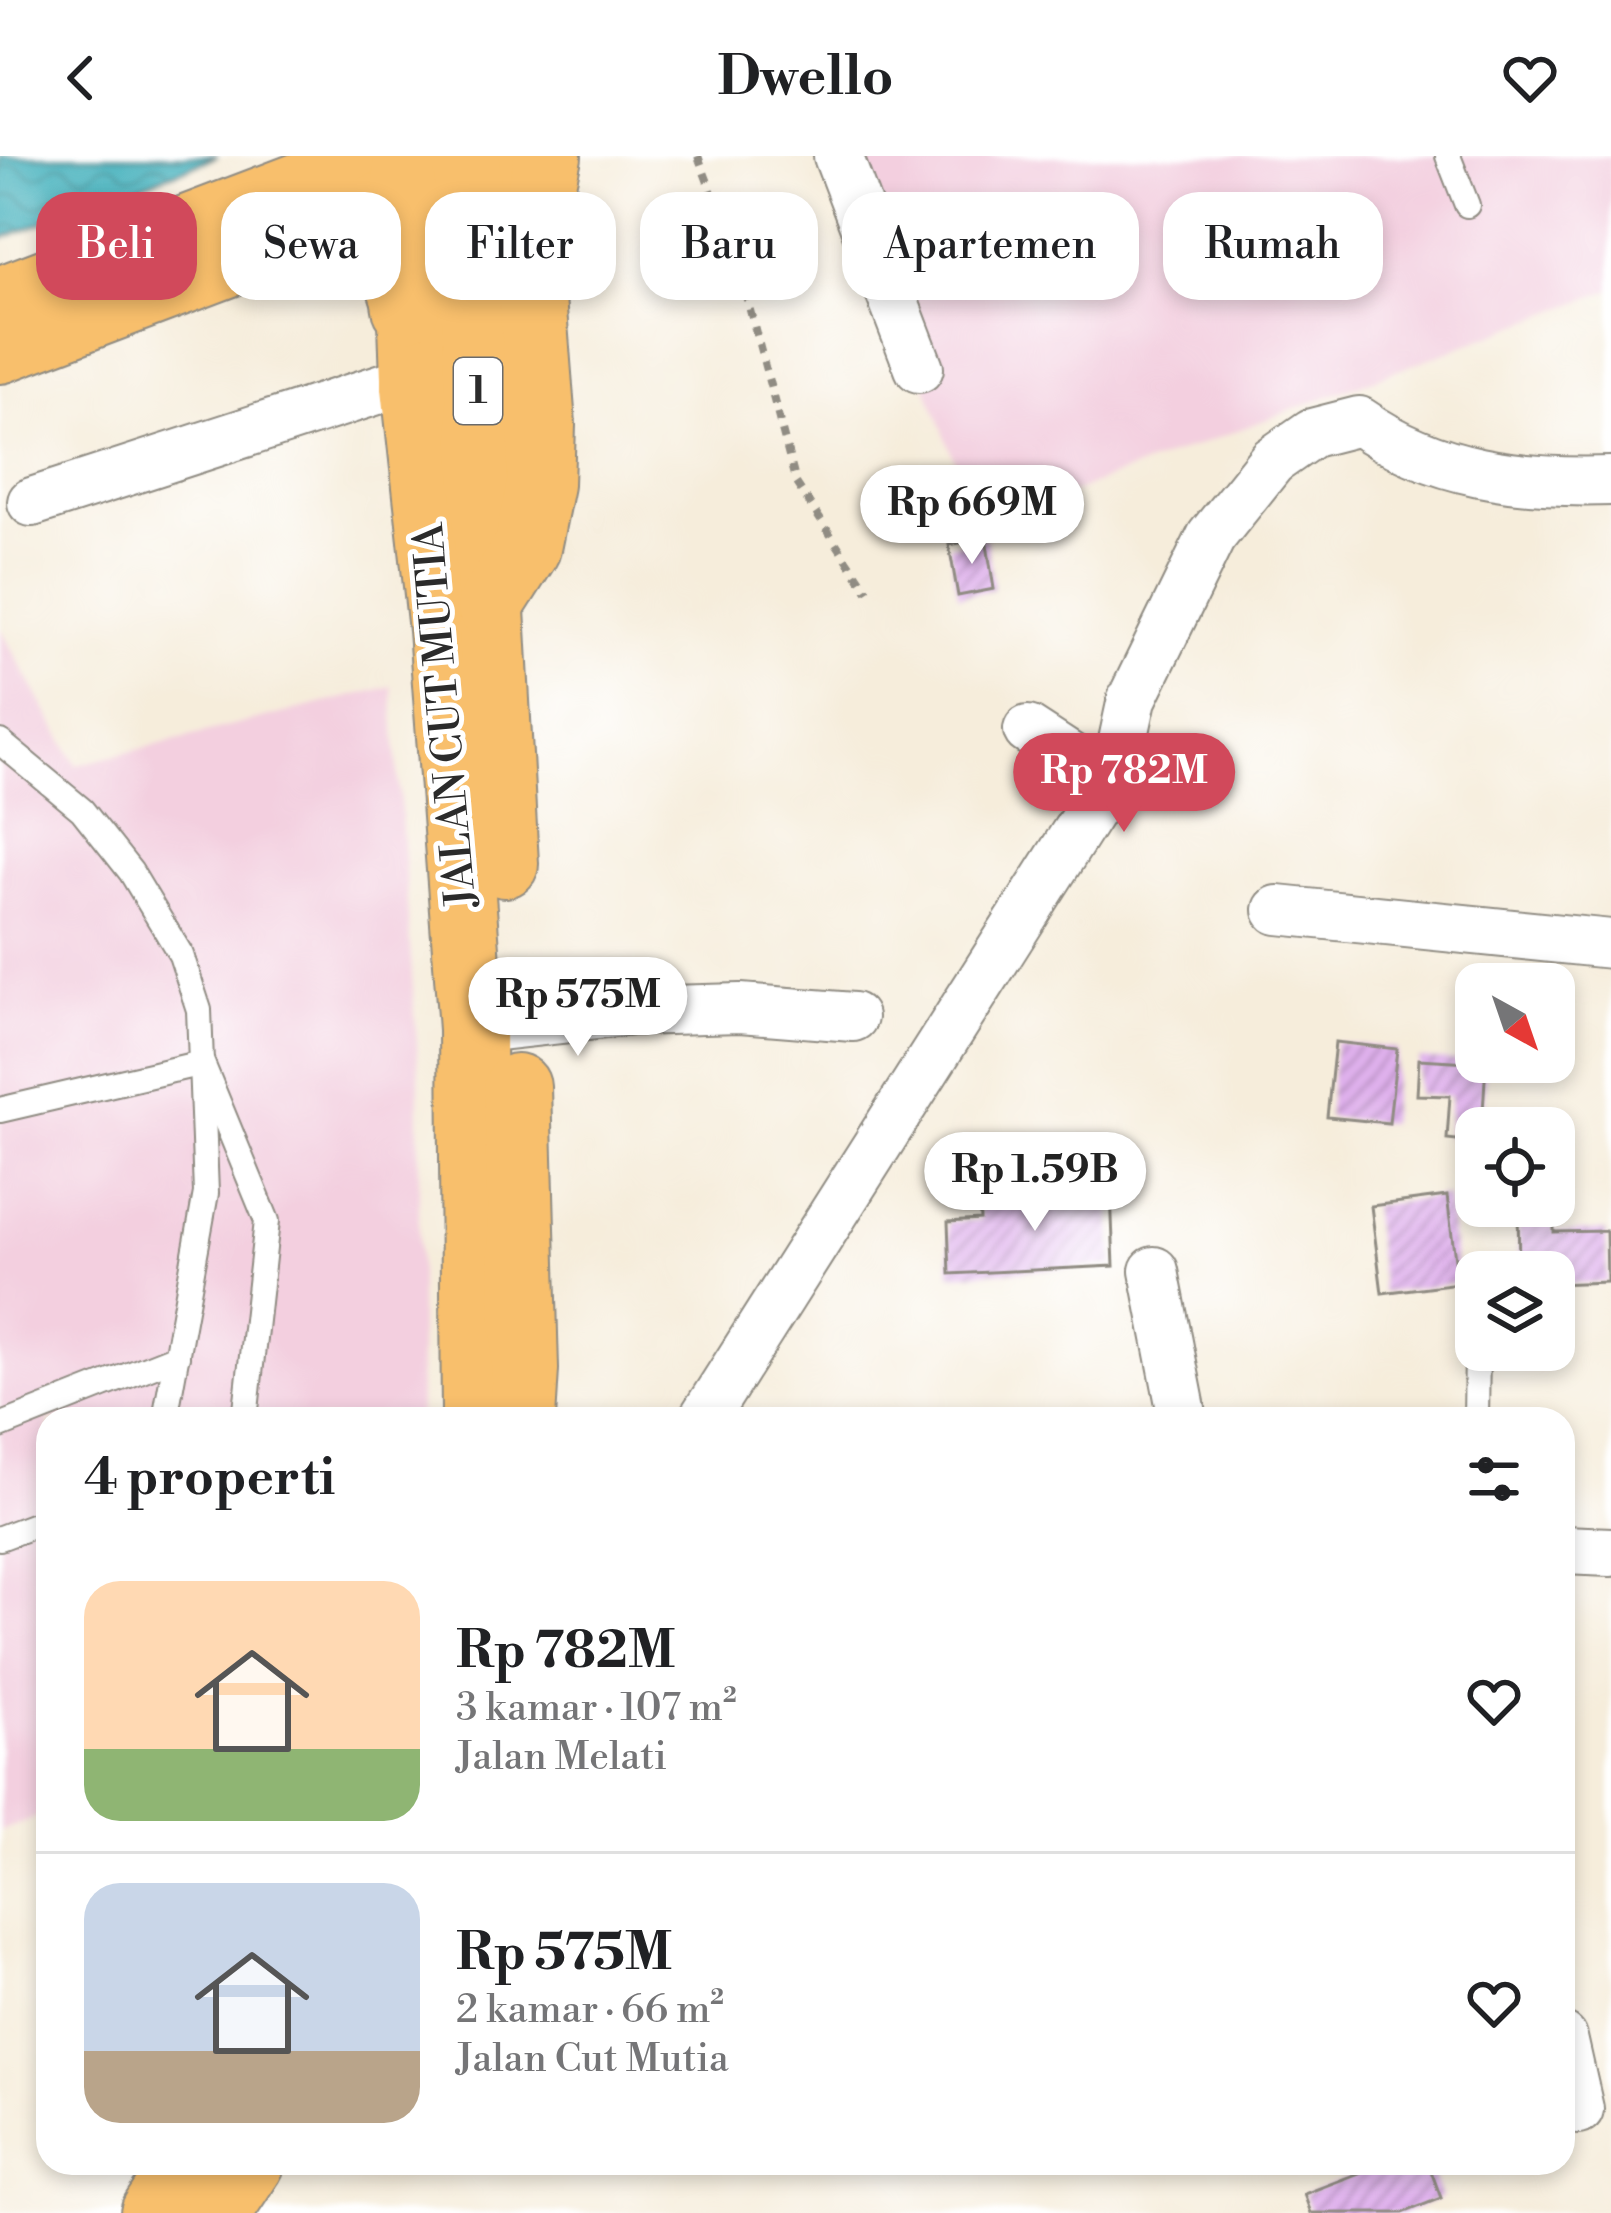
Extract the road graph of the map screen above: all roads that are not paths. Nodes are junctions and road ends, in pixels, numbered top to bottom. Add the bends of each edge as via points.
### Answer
1 (548, 156) edge
2 (838, 156) edge
3 (1448, 156) edge
4 (439, 166) edge
5 (393, 192) edge
6 (1467, 205) dead end
7 (221, 266) edge
8 (401, 284) edge
9 (0, 300) edge
10 (0, 350) edge
11 (919, 368) dead end
12 (414, 377) junction
13 (1611, 481) edge
14 (32, 502) dead end
15 (489, 608) junction
16 (1028, 730) dead end
17 (0, 742) edge
18 (1108, 782) junction
19 (1279, 910) dead end
20 (1611, 944) edge
21 (853, 1017) dead end
22 (493, 1026) junction
23 (202, 1063) junction
24 (0, 1110) edge
25 (1154, 1271) dead end
26 (177, 1356) junction
27 (1477, 1371) edge
28 (48, 1407) edge
29 (167, 1407) edge
30 (246, 1407) edge
31 (476, 1407) edge
32 (523, 1407) edge
33 (712, 1407) edge
34 (1181, 1407) edge
35 (1476, 1407) edge
36 (36, 1412) edge
37 (0, 1426) edge
38 (36, 1524) edge
39 (0, 1538) edge
40 (1575, 1550) edge
41 (1611, 1552) edge
42 (1575, 2079) edge
43 (1584, 2109) edge
44 (180, 2175) edge
45 (243, 2175) edge
46 (154, 2213) edge
47 (218, 2213) edge

1 - 15 main road via 529,260 540,484 526,548
2 - 11 street
3 - 6 lane
4 - 5 main road
4 - 9 main road
4 - 12 main road, JALAN CUT MUTIA / 1
4 - 15 main road, JALAN CUT MUTIA / 1
7 - 10 main road
8 - 12 main road
12 - 14 street
12 - 22 main road, JALAN CUT MUTIA / 1
13 - 18 street via 1547,483 1465,469 1394,445 1360,421 1312,433 1272,461 1211,537 1132,699
15 - 22 main road, JALAN CUT MUTIA / 1
16 - 18 street
17 - 23 lane via 82,811 131,872 181,956 199,1010
18 - 33 street
19 - 20 street
21 - 22 street via 740,1008
22 - 31 main road, JALAN CUT MUTIA / 1
22 - 32 main road, JALAN CUT MUTIA / 1
23 - 24 lane
23 - 26 lane via 206,1193
23 - 30 lane via 267,1220
25 - 34 street
26 - 28 lane
26 - 29 lane
27 - 35 lane
36 - 37 lane
38 - 39 lane
40 - 41 street
42 - 43 street
44 - 46 main road
45 - 47 main road

